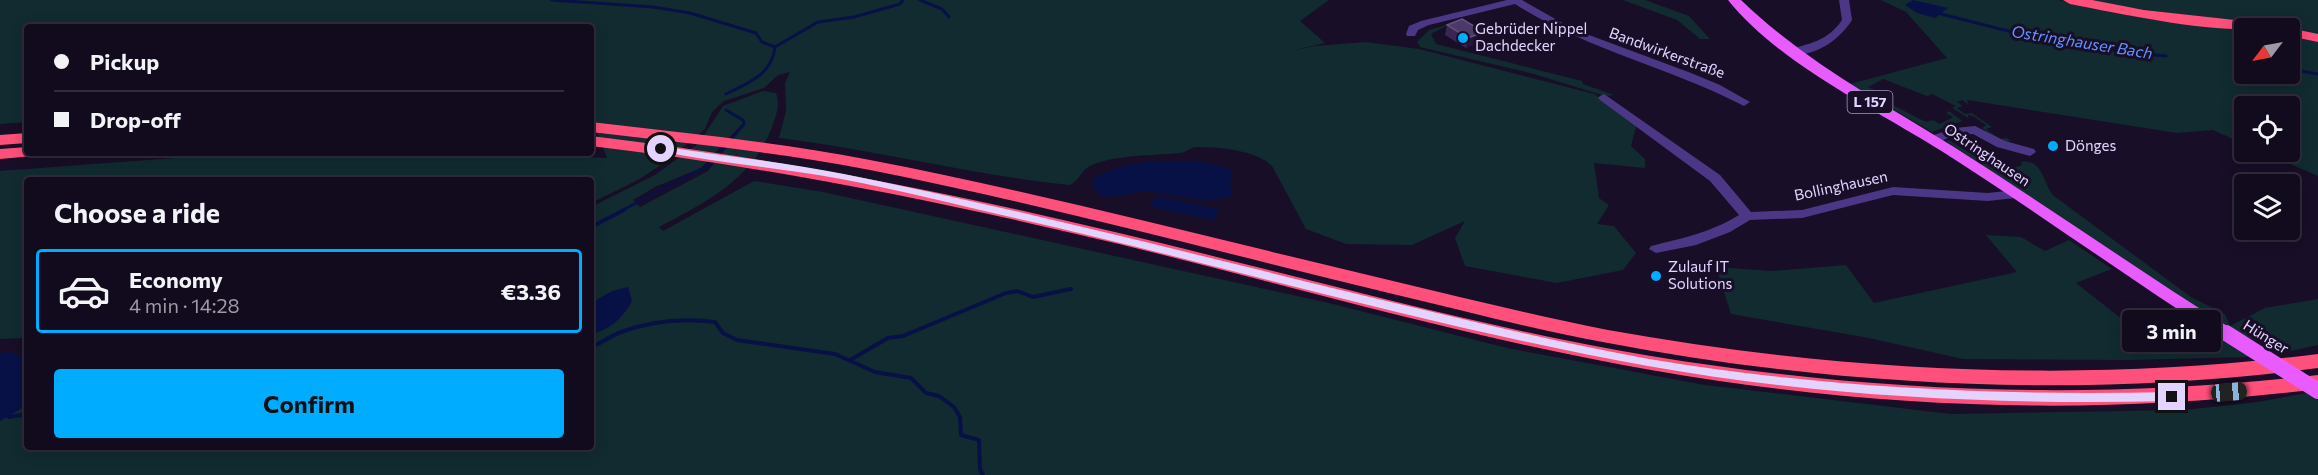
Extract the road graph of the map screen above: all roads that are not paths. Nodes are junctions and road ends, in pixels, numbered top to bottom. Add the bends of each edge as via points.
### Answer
1 (1734, 0) edge
2 (1844, 0) edge
3 (2070, 0) edge
4 (1516, 1) edge
5 (2234, 24) edge
6 (1411, 34) dead end
7 (2300, 34) edge
8 (2318, 38) edge
9 (1790, 52) junction
10 (1604, 98) dead end
11 (1744, 102) dead end
12 (594, 127) edge
13 (24, 138) edge
14 (0, 140) edge
15 (1932, 140) junction
16 (594, 141) edge
17 (24, 152) edge
18 (2030, 152) dead end
19 (0, 154) edge
20 (2015, 194) junction
21 (1747, 216) junction
22 (1656, 249) dead end
23 (2226, 333) joint
24 (2318, 361) edge
25 (2318, 382) edge
26 (2318, 390) edge

1 - 9 main road, Ostringhausen / L 157
2 - 9 street via 1846,20 1834,36
3 - 5 highway via 2144,14
4 - 6 street via 1425,23 1413,28
4 - 11 street, Bandwirkerstraße via 1581,37 1705,81
7 - 8 highway
9 - 15 main road, Ostringhausen / L 157
10 - 21 street via 1715,178
12 - 24 highway via 772,148 870,165 1554,326 1734,358 1892,372 2091,379 2209,374
13 - 14 highway
15 - 18 street via 1974,130 2001,144
15 - 20 main road, Ostringhausen / L 157
16 - 25 highway via 722,156 842,176 1506,333 1721,374 1937,396 2004,398 2172,397
17 - 19 highway
20 - 21 street, Bollinghausen via 1988,197 1893,191 1802,214
20 - 23 main road, Ostringhausen / L 157
21 - 22 street, Bollinghausen via 1691,242
23 - 26 main road, Hünger / L 157, bridge

